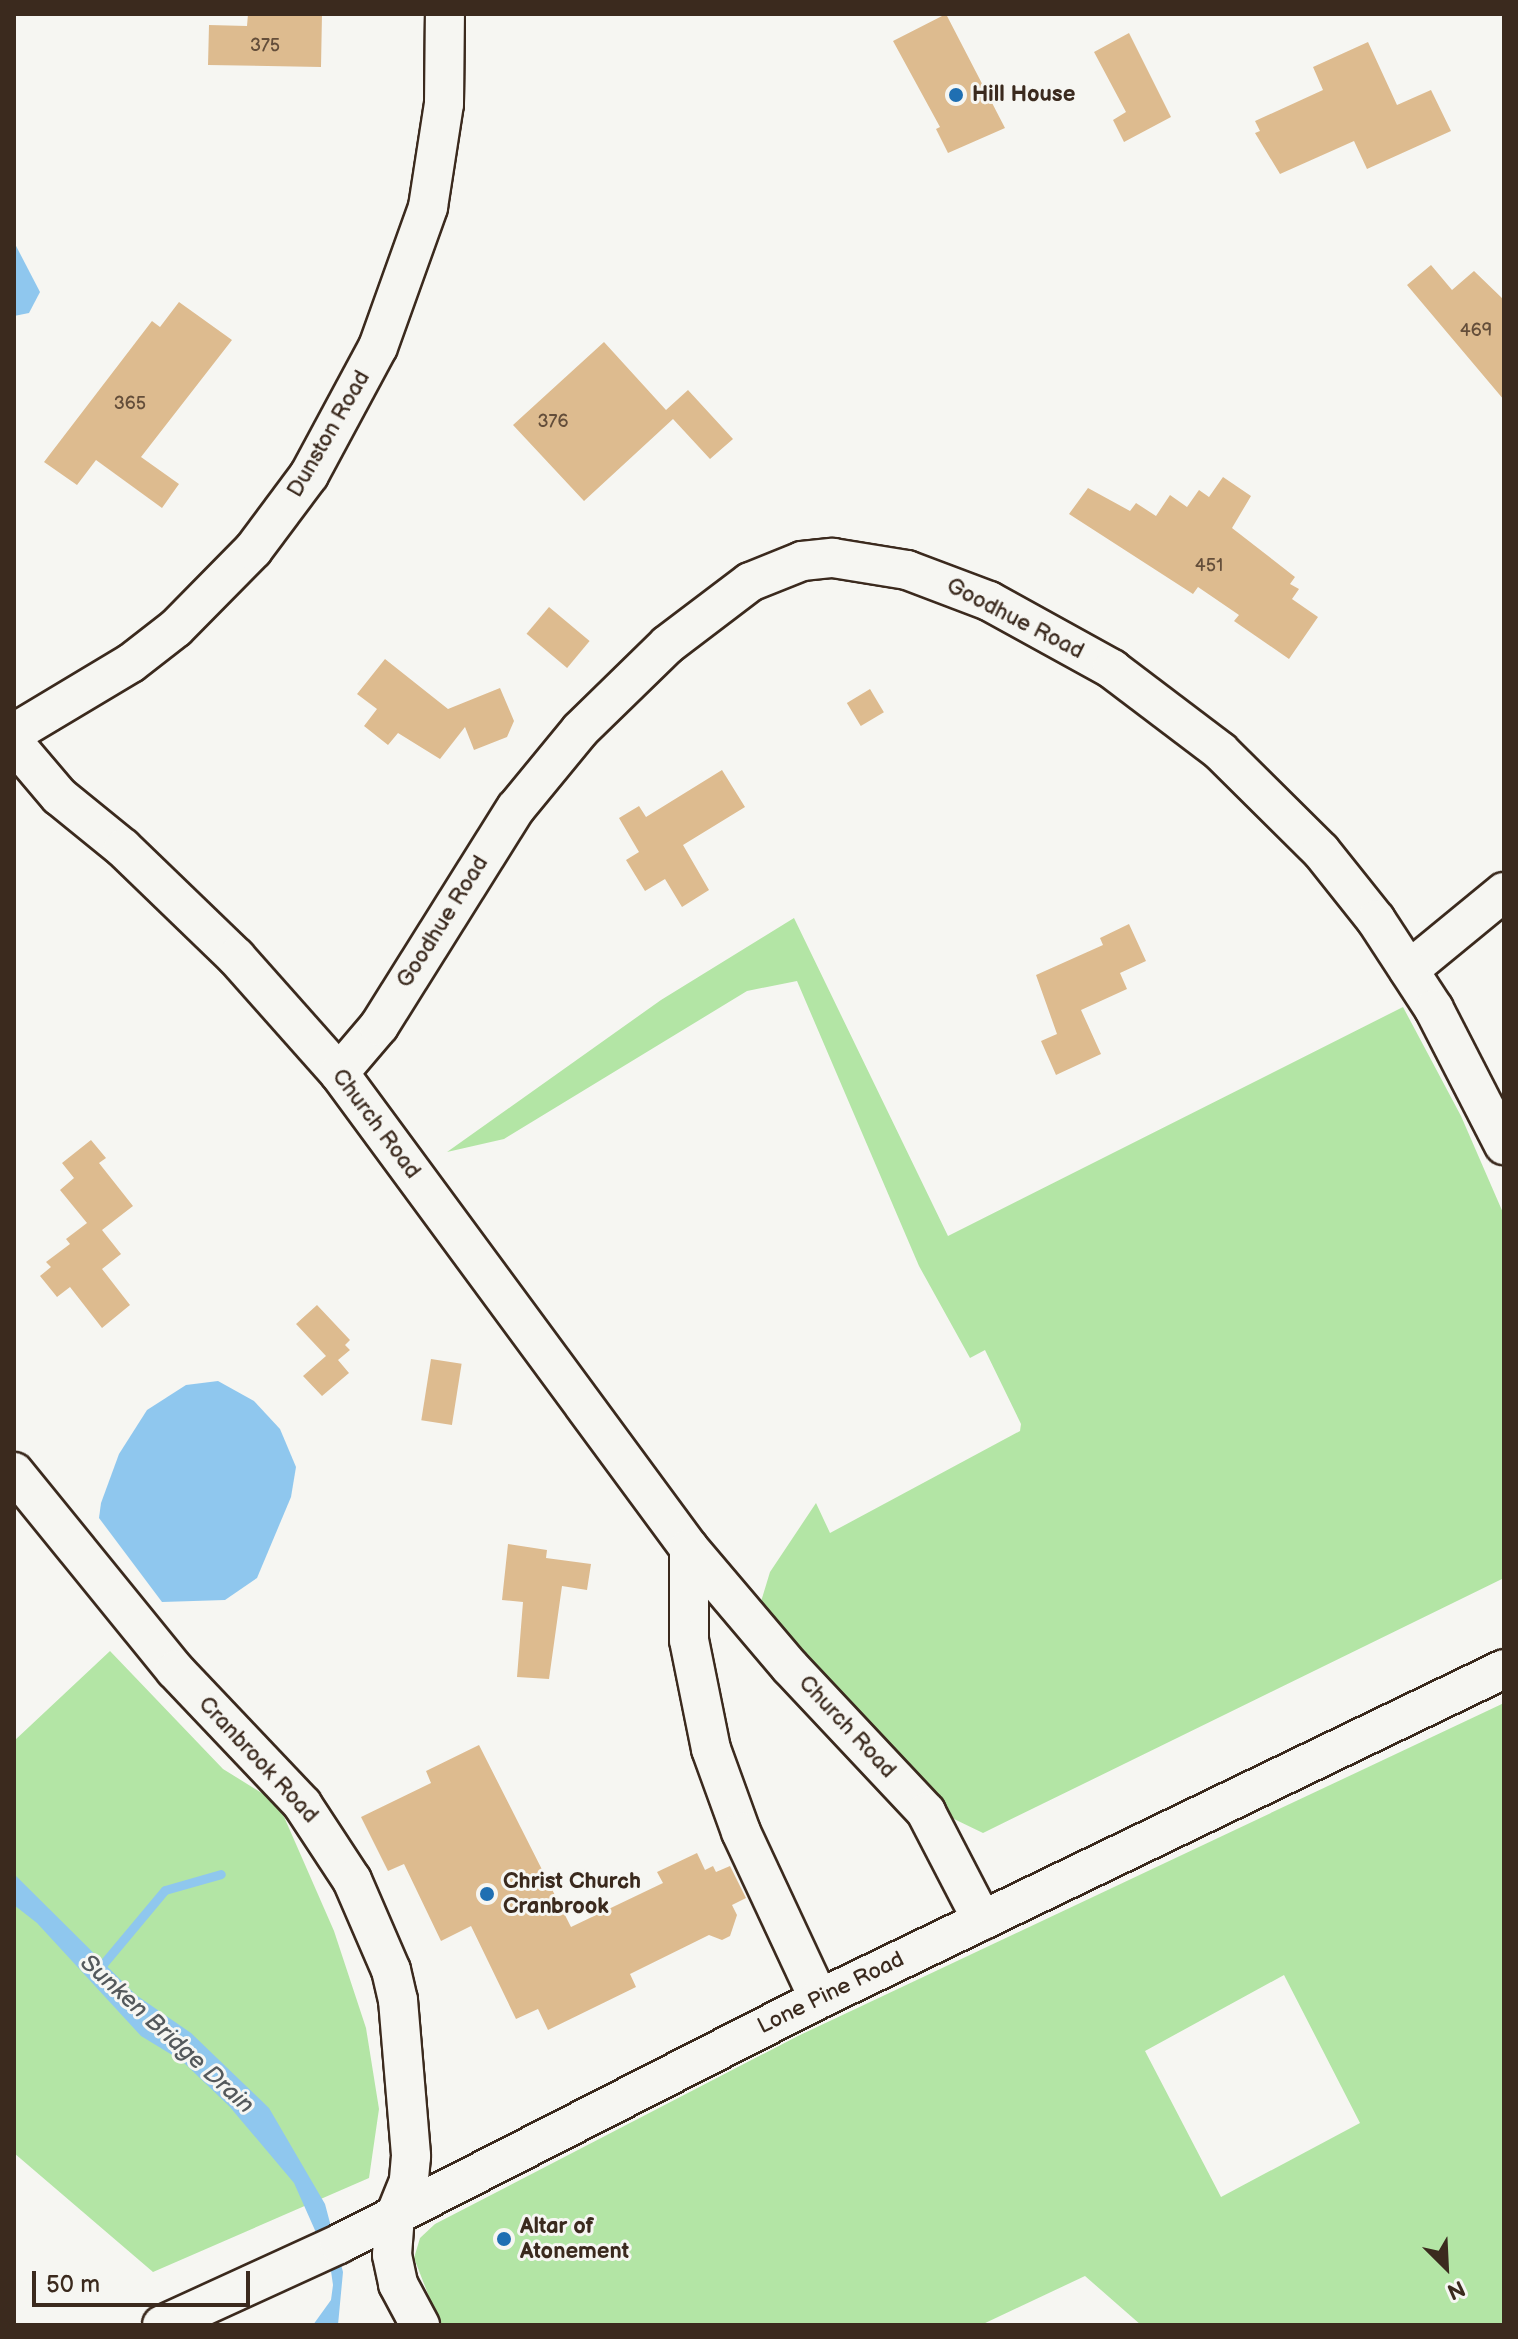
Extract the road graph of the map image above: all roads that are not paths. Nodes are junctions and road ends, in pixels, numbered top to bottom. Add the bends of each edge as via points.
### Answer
1 (445, 14) edge
2 (14, 733) edge
3 (14, 743) edge
4 (1504, 892) edge
5 (1409, 970) junction
6 (339, 1073) junction
7 (1504, 1145) edge
8 (14, 1472) edge
9 (689, 1548) junction
10 (1504, 1669) edge
11 (982, 1920) junction
12 (819, 1999) junction
13 (395, 2215) junction
14 (162, 2325) edge
15 (420, 2325) edge

1 - 2 street, Dunston Road via 444,104 428,207 378,347 309,475 253,550 176,628 131,663
3 - 6 street, Church Road via 59,796 123,848 217,938
4 - 5 street
5 - 6 street, Goodhue Road via 1321,851 1220,751 1154,697 1064,640 955,586 869,563 802,561 750,582 714,607 580,730 516,808 379,1026
5 - 7 street, Goodhue Road
6 - 9 street, Church Road
8 - 13 street, Cranbrook Road via 175,1670 302,1804 352,1880 398,2000 411,2156 409,2181
9 - 11 street, Church Road via 790,1667 926,1812 952,1853
9 - 12 street via 689,1640 711,1749 741,1832
10 - 11 street, Lone Pine Road
11 - 12 street, Lone Pine Road
12 - 13 street, Lone Pine Road
13 - 14 street, Lone Pine Road
13 - 15 street, Cranbrook Road via 392,2255 398,2284

